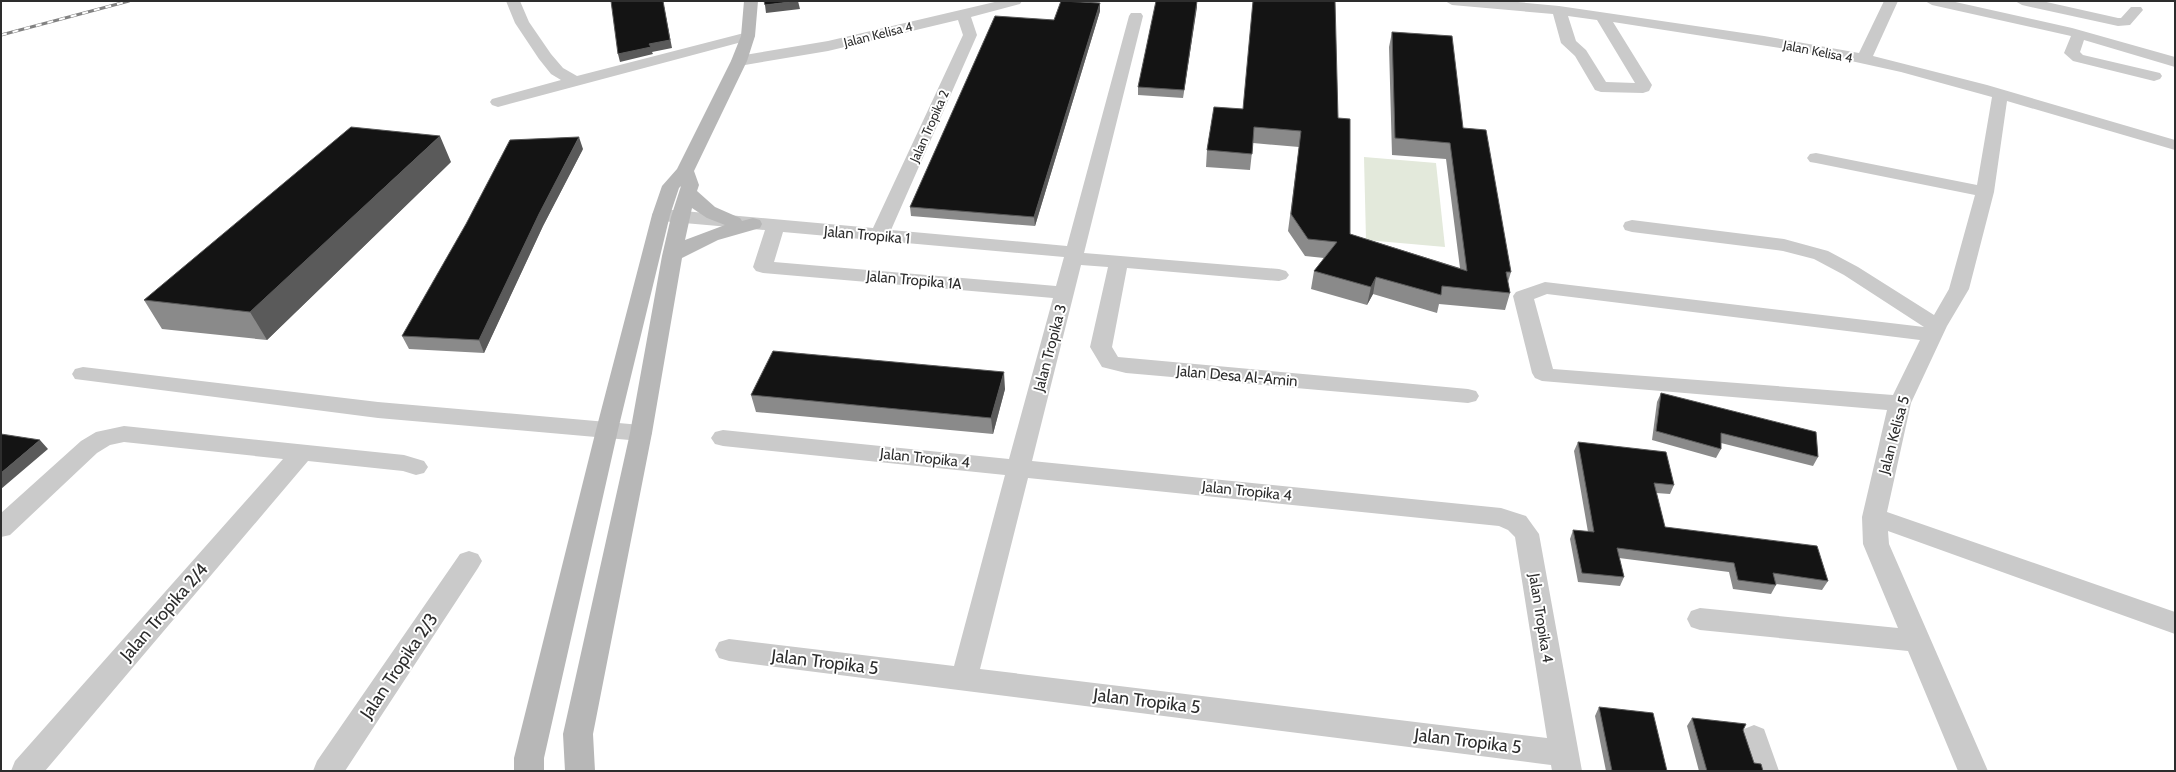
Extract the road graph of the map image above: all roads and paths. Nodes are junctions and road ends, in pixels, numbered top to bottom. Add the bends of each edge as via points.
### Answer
1 (513, 1) edge
2 (751, 1) edge
3 (1015, 1) edge
4 (1452, 1) edge
5 (1892, 1) edge
6 (1932, 1) edge
7 (2022, 1) edge
8 (1559, 10) junction
9 (2136, 10) dead end
10 (963, 15) junction
11 (1136, 16) dead end
12 (1602, 16) junction
13 (2079, 34) junction
14 (747, 39) junction
15 (1864, 59) junction
16 (739, 61) junction
17 (2175, 62) edge
18 (2154, 76) dead end
19 (575, 82) junction
20 (2000, 95) junction
21 (498, 102) dead end
22 (2175, 145) edge
23 (1816, 158) dead end
24 (685, 171) junction
25 (689, 192) junction
26 (1985, 192) junction
27 (661, 215) junction
28 (680, 217) junction
29 (733, 222) junction
30 (753, 224) junction
31 (1632, 226) dead end
32 (775, 227) junction
33 (879, 236) junction
34 (1074, 255) junction
35 (672, 256) junction
36 (1119, 262) junction
37 (1279, 275) dead end
38 (1064, 293) junction
39 (1935, 331) junction
40 (83, 374) dead end
41 (1468, 396) dead end
42 (1900, 403) junction
43 (607, 430) junction
44 (641, 433) junction
45 (723, 438) dead end
46 (302, 453) junction
47 (416, 467) dead end
48 (1019, 467) junction
49 (1874, 517) junction
50 (1, 528) edge
51 (469, 561) dead end
52 (1700, 619) dead end
53 (2175, 623) edge
54 (1917, 641) junction
55 (729, 650) dead end
56 (964, 679) junction
57 (1754, 738) dead end
58 (1566, 762) edge
59 (26, 771) edge
60 (328, 771) edge
61 (529, 771) edge
62 (580, 771) edge
63 (1764, 771) edge
64 (1973, 771) edge

1 - 19 street via 522,23 536,40 544,56 557,71
2 - 14 street
3 - 10 street, Jalan Kelisa 4
4 - 8 street, Jalan Kelisa 4
5 - 15 street
6 - 13 street
7 - 9 street via 2118,22 2125,22
8 - 12 street, Jalan Kelisa 4
8 - 12 street via 1569,42 1581,53 1601,87 1643,88 1644,85
10 - 16 street, Jalan Kelisa 4 via 828,46
10 - 33 street, Jalan Tropika 2 via 970,35
11 - 34 street, Jalan Tropika 3
12 - 15 street, Jalan Kelisa 4
13 - 17 street
13 - 18 street via 2072,53 2078,58
14 - 16 street
14 - 19 street
15 - 20 street, Jalan Kelisa 4
16 - 24 street
19 - 21 street
20 - 22 street, Jalan Kelisa 4
20 - 26 street, Jalan Kelisa 5
23 - 26 street
24 - 25 street via 690,185
24 - 27 street via 671,186
25 - 28 street
25 - 29 street via 701,207
26 - 39 street, Jalan Kelisa 5 via 1959,289
27 - 28 street, Jalan Tropika 1
27 - 43 street
28 - 29 street, Jalan Tropika 1
28 - 35 street
29 - 30 street, Jalan Tropika 1
30 - 32 street, Jalan Tropika 1
30 - 35 street via 710,234 692,242
31 - 39 street via 1784,245 1821,255 1851,271
32 - 33 street, Jalan Tropika 1
32 - 38 street, Jalan Tropika 1A via 763,267
33 - 34 street, Jalan Tropika 1
34 - 36 street, Jalan Tropika 1
34 - 38 street, Jalan Tropika 3
35 - 44 street
36 - 37 street, Jalan Tropika 1
36 - 41 street, Jalan Desa Al-Amin via 1101,347 1110,362 1126,366
38 - 48 street, Jalan Tropika 3
39 - 42 street, Jalan Kelisa 5
39 - 42 street via 1545,288 1523,296 1543,373 1550,376
40 - 43 street via 378,410
42 - 49 street, Jalan Kelisa 5
43 - 44 street
43 - 61 street via 529,758
44 - 62 street via 578,734
45 - 48 street, Jalan Tropika 4
46 - 47 street via 404,463
46 - 50 street via 124,434 104,438 89,448
46 - 59 street, Jalan Tropika 2/4
48 - 56 street, Jalan Tropika 3
48 - 58 street, Jalan Tropika 4 via 1501,517 1517,523 1528,534
49 - 53 street
49 - 54 street, Jalan Kelisa 5 via 1876,544
51 - 60 street, Jalan Tropika 2/3
52 - 54 street
54 - 64 street, Jalan Kelisa 5
55 - 56 street, Jalan Tropika 5
56 - 58 street, Jalan Tropika 5
57 - 63 street

